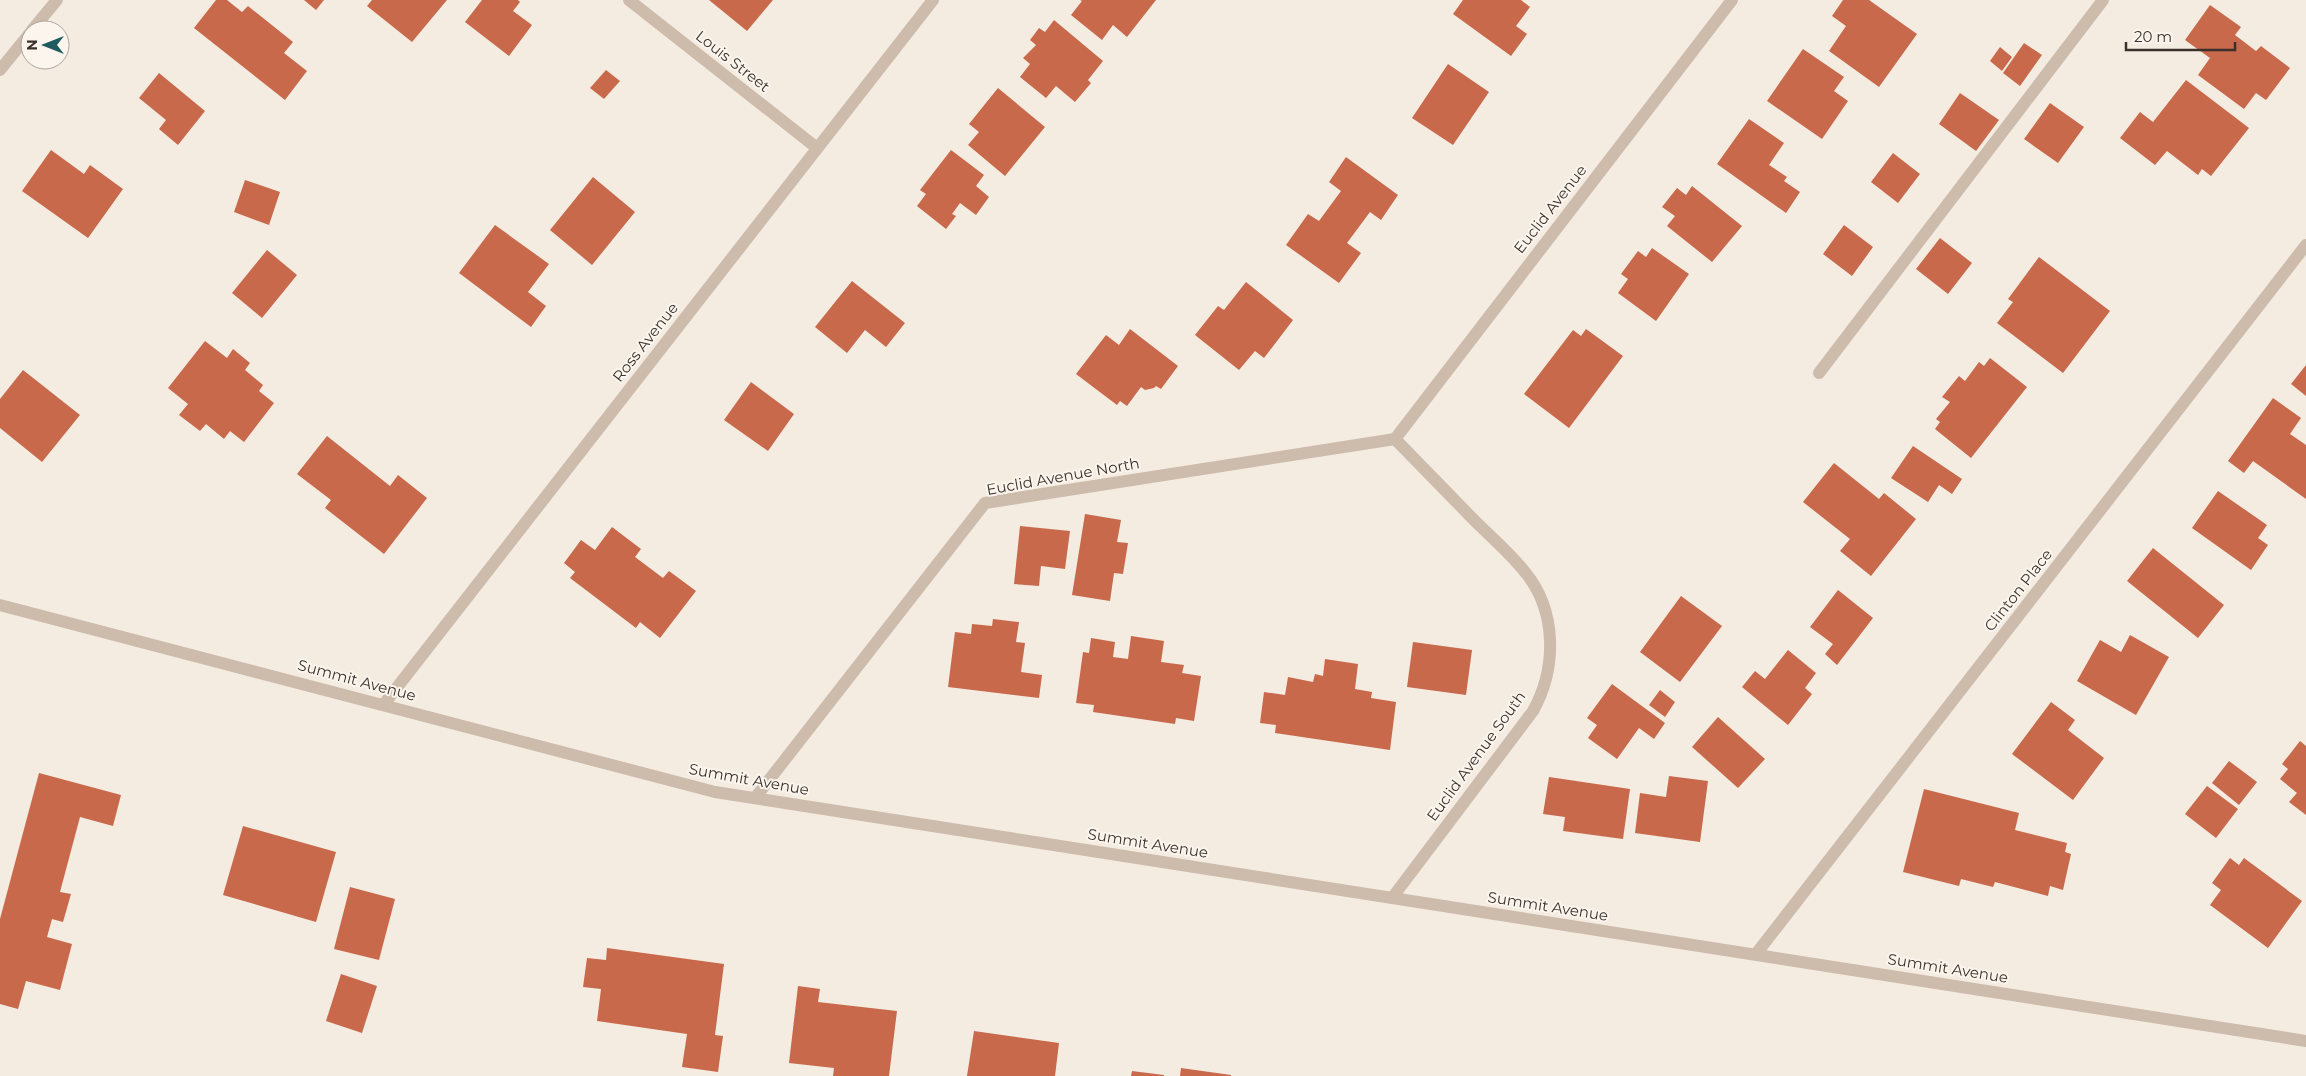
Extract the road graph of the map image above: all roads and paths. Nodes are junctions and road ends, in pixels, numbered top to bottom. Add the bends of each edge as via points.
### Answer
1 (56, 0) edge
2 (629, 0) edge
3 (933, 0) edge
4 (1732, 0) edge
5 (2102, 0) edge
6 (40, 20) edge
7 (20, 45) edge
8 (0, 70) edge
9 (817, 148) junction
10 (2306, 245) edge
11 (1818, 373) dead end
12 (1395, 439) junction
13 (0, 605) edge
14 (384, 704) junction
15 (755, 798) junction
16 (1392, 898) junction
17 (1756, 954) junction
18 (2306, 1041) edge

1 - 6 street
2 - 9 street, Louis Street
3 - 9 street, Ross Avenue
4 - 12 street, Euclid Avenue
5 - 11 street
7 - 8 street
9 - 14 street, Ross Avenue
10 - 17 street, Clinton Place
12 - 15 street, Euclid Avenue North via 985,504
12 - 16 street, Euclid Avenue South via 1526,572 1543,602 1550,635 1549,669 1533,710
13 - 14 street, Summit Avenue
14 - 15 street, Summit Avenue via 715,792
15 - 16 street, Summit Avenue
16 - 17 street, Summit Avenue
17 - 18 street, Summit Avenue

